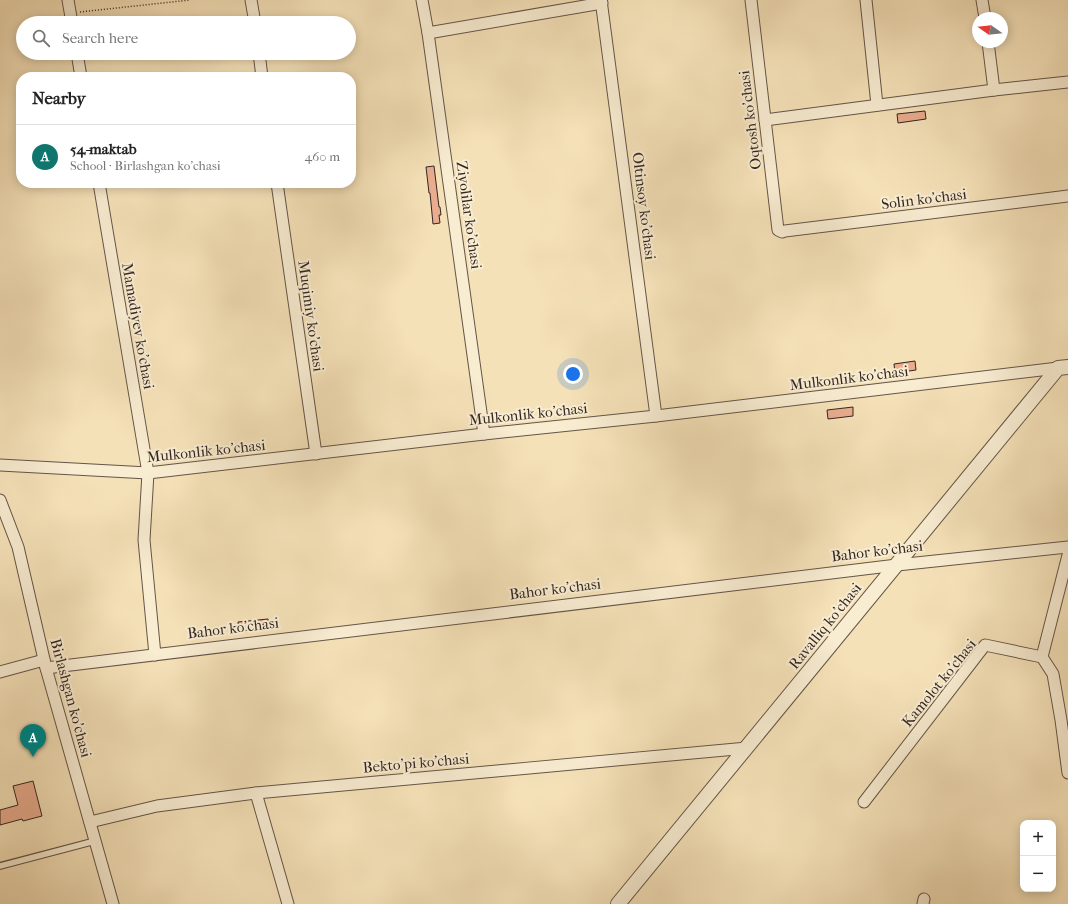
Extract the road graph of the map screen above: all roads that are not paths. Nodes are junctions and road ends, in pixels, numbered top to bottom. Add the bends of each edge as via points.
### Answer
1 (68, 0) edge
2 (251, 0) edge
3 (422, 0) edge
4 (751, 0) edge
5 (866, 0) edge
6 (982, 0) edge
7 (602, 1) edge
8 (984, 12) edge
9 (71, 16) edge
10 (253, 16) edge
11 (428, 33) junction
12 (989, 48) edge
13 (78, 60) edge
14 (260, 60) edge
15 (80, 72) edge
16 (261, 72) edge
17 (1068, 82) edge
18 (994, 90) junction
19 (877, 105) junction
20 (765, 120) junction
21 (100, 188) edge
22 (278, 188) edge
23 (1068, 196) edge
24 (785, 231) joint
25 (1063, 367) edge
26 (656, 416) junction
27 (484, 434) junction
28 (316, 454) junction
29 (0, 465) edge
30 (148, 473) junction
31 (0, 500) edge
32 (1068, 547) edge
33 (1068, 555) edge
34 (897, 565) junction
35 (155, 654) junction
36 (1042, 656) junction
37 (45, 664) junction
38 (0, 672) edge
39 (747, 748) junction
40 (1068, 773) edge
41 (256, 793) junction
42 (864, 802) dead end
43 (90, 822) junction
44 (95, 841) junction
45 (0, 866) edge
46 (113, 904) edge
47 (288, 904) edge
48 (618, 904) edge

1 - 9 street
2 - 10 street
3 - 11 street, Ziyolilar ko'chasi
4 - 20 street, Oqtosh ko'chasi
5 - 19 street
6 - 8 street
7 - 11 street
7 - 26 street, Oltinsoy ko'chasi
11 - 27 street, Ziyolilar ko'chasi
12 - 18 street
13 - 15 street
14 - 16 street
17 - 18 street
18 - 19 street
19 - 20 street
20 - 24 street, Oqtosh ko'chasi via 777,226 778,230
21 - 30 street, Mamadiyev ko'chasi
22 - 28 street, Muqimiy ko'chasi
23 - 24 street, Solin ko'chasi
25 - 26 street, Mulkonlik ko'chasi
25 - 34 street, Ravalliq ko'chasi
26 - 27 street, Mulkonlik ko'chasi
27 - 28 street, Mulkonlik ko'chasi
28 - 30 street, Mulkonlik ko'chasi
29 - 30 street, Mulkonlik ko'chasi
30 - 35 street, Mamadiyev ko'chasi via 144,540
31 - 37 street, Birlashgan ko'chasi via 18,547
32 - 34 street, Bahor ko'chasi
33 - 36 street
34 - 35 street, Bahor ko'chasi
34 - 39 street, Ravalliq ko'chasi
35 - 37 street, Bahor ko'chasi
36 - 40 street via 1053,674
36 - 42 street, Kamolot ko'chasi via 985,645
37 - 38 street, Bahor ko'chasi
37 - 43 street, Birlashgan ko'chasi
39 - 41 street, Bekto'pi ko'chasi
39 - 48 street, Ravalliq ko'chasi
41 - 43 street, Bekto'pi ko'chasi via 157,806
41 - 47 street
43 - 44 street, Birlashgan ko'chasi
44 - 45 lane
44 - 46 street, Birlashgan ko'chasi

